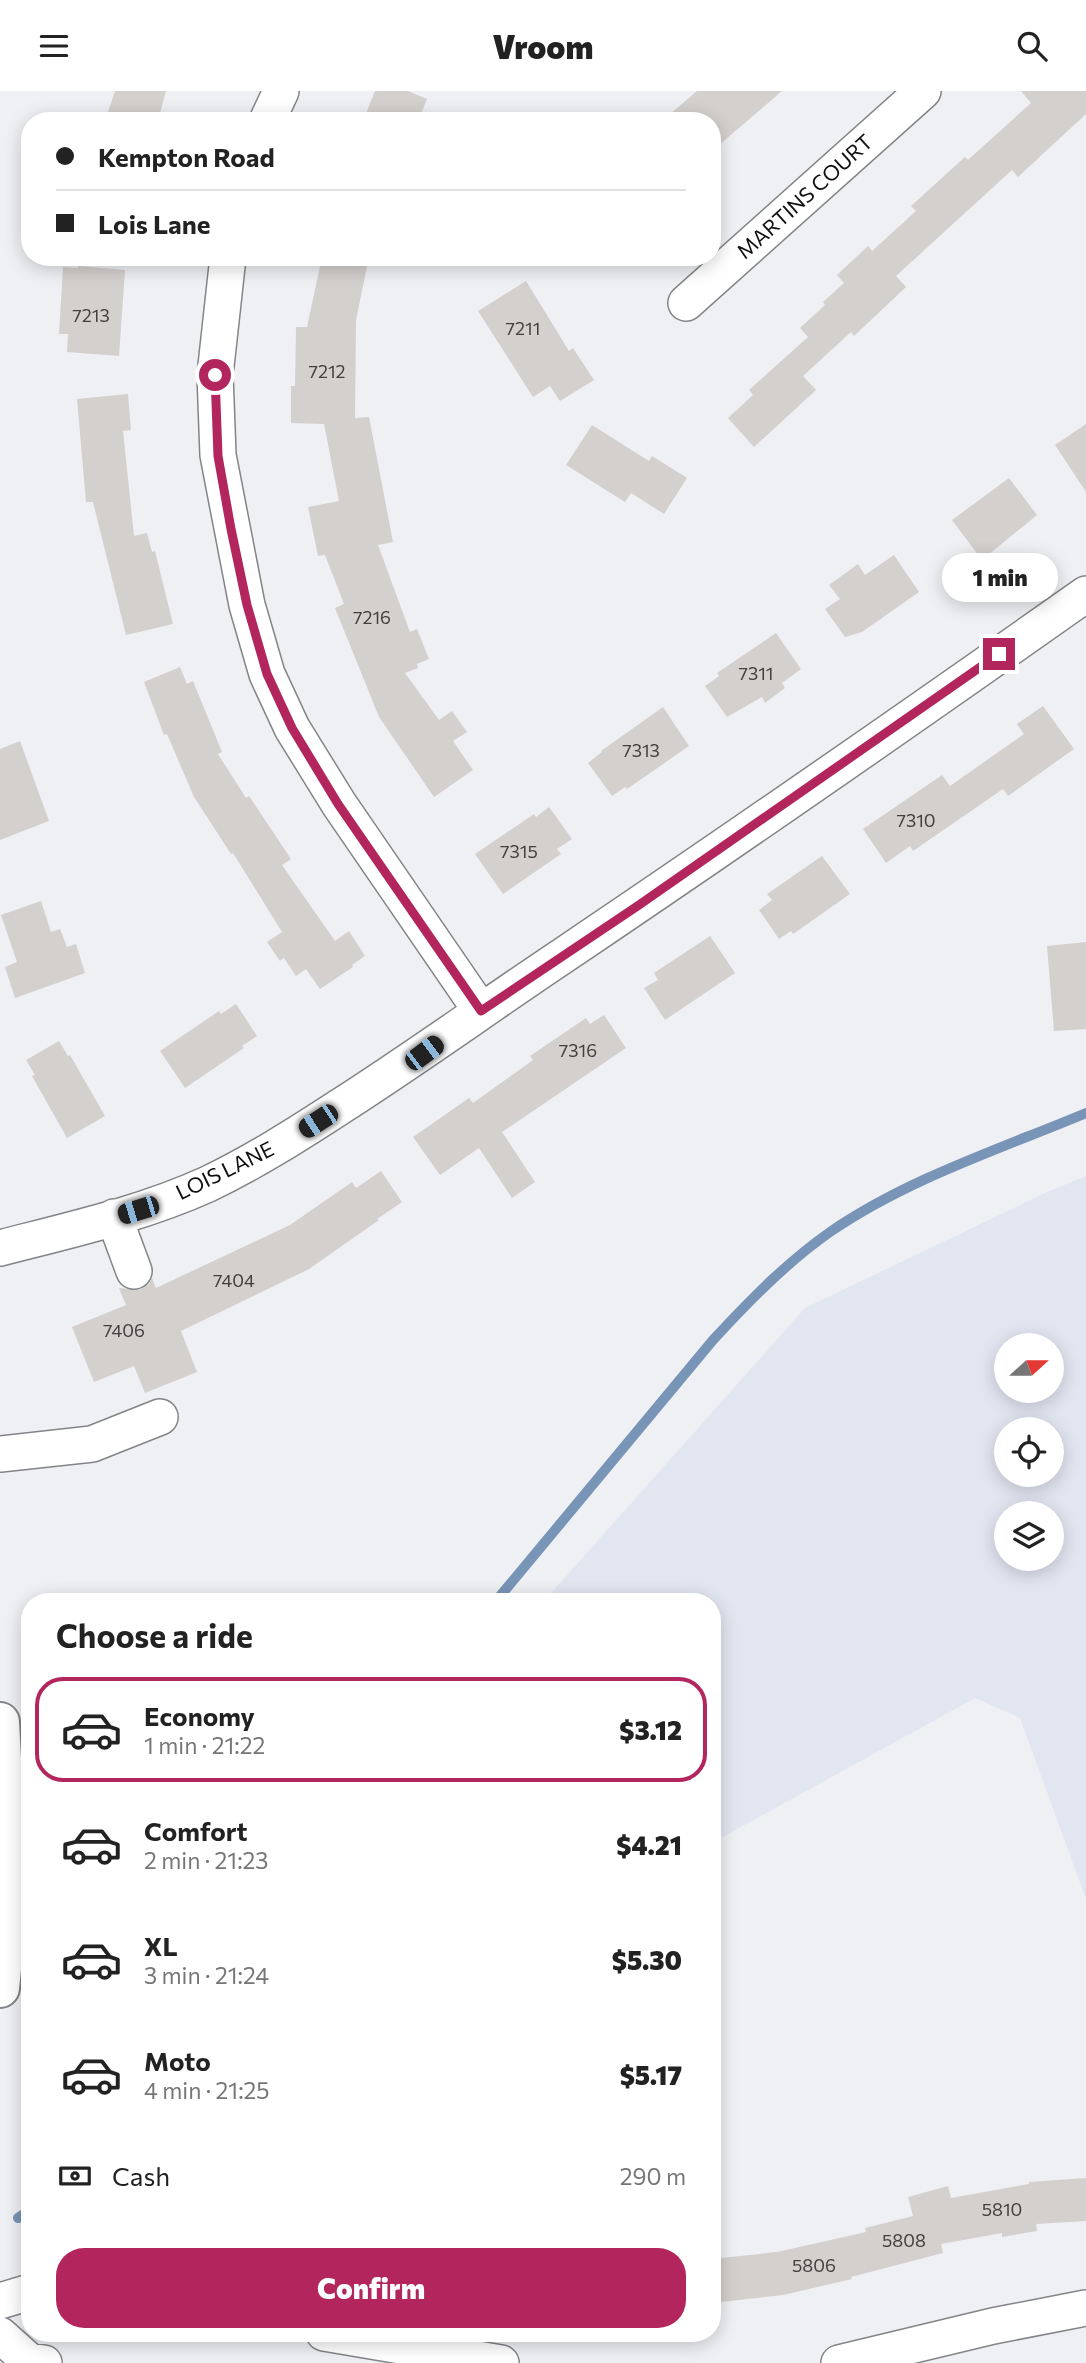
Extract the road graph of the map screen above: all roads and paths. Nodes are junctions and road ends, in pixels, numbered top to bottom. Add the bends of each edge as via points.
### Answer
1 (281, 91) edge
2 (923, 91) edge
3 (271, 112) edge
4 (227, 266) edge
5 (686, 303) dead end
6 (1086, 594) edge
7 (481, 1011) junction
8 (114, 1217) junction
9 (0, 1248) edge
10 (134, 1271) dead end
11 (160, 1416) dead end
12 (0, 1454) edge
13 (0, 1721) edge
14 (0, 1981) edge
15 (21, 2295) edge
16 (0, 2301) edge
17 (1086, 2308) edge
18 (0, 2335) edge
19 (378, 2342) edge
20 (414, 2348) edge
21 (44, 2363) edge
22 (501, 2363) edge
23 (839, 2363) edge

1 - 3 street
2 - 5 street, MARTINS COURT
4 - 7 street via 215,375 218,456 247,605 267,674 292,728 338,804
6 - 7 street, LOIS LANE
7 - 8 street, LOIS LANE via 424,1053 261,1155 180,1196
8 - 9 street, LOIS LANE
8 - 10 street
11 - 12 street via 92,1444
13 - 14 main road via 7,1854
15 - 16 street
17 - 23 street
18 - 21 street via 29,2361
19 - 20 street
20 - 22 street

